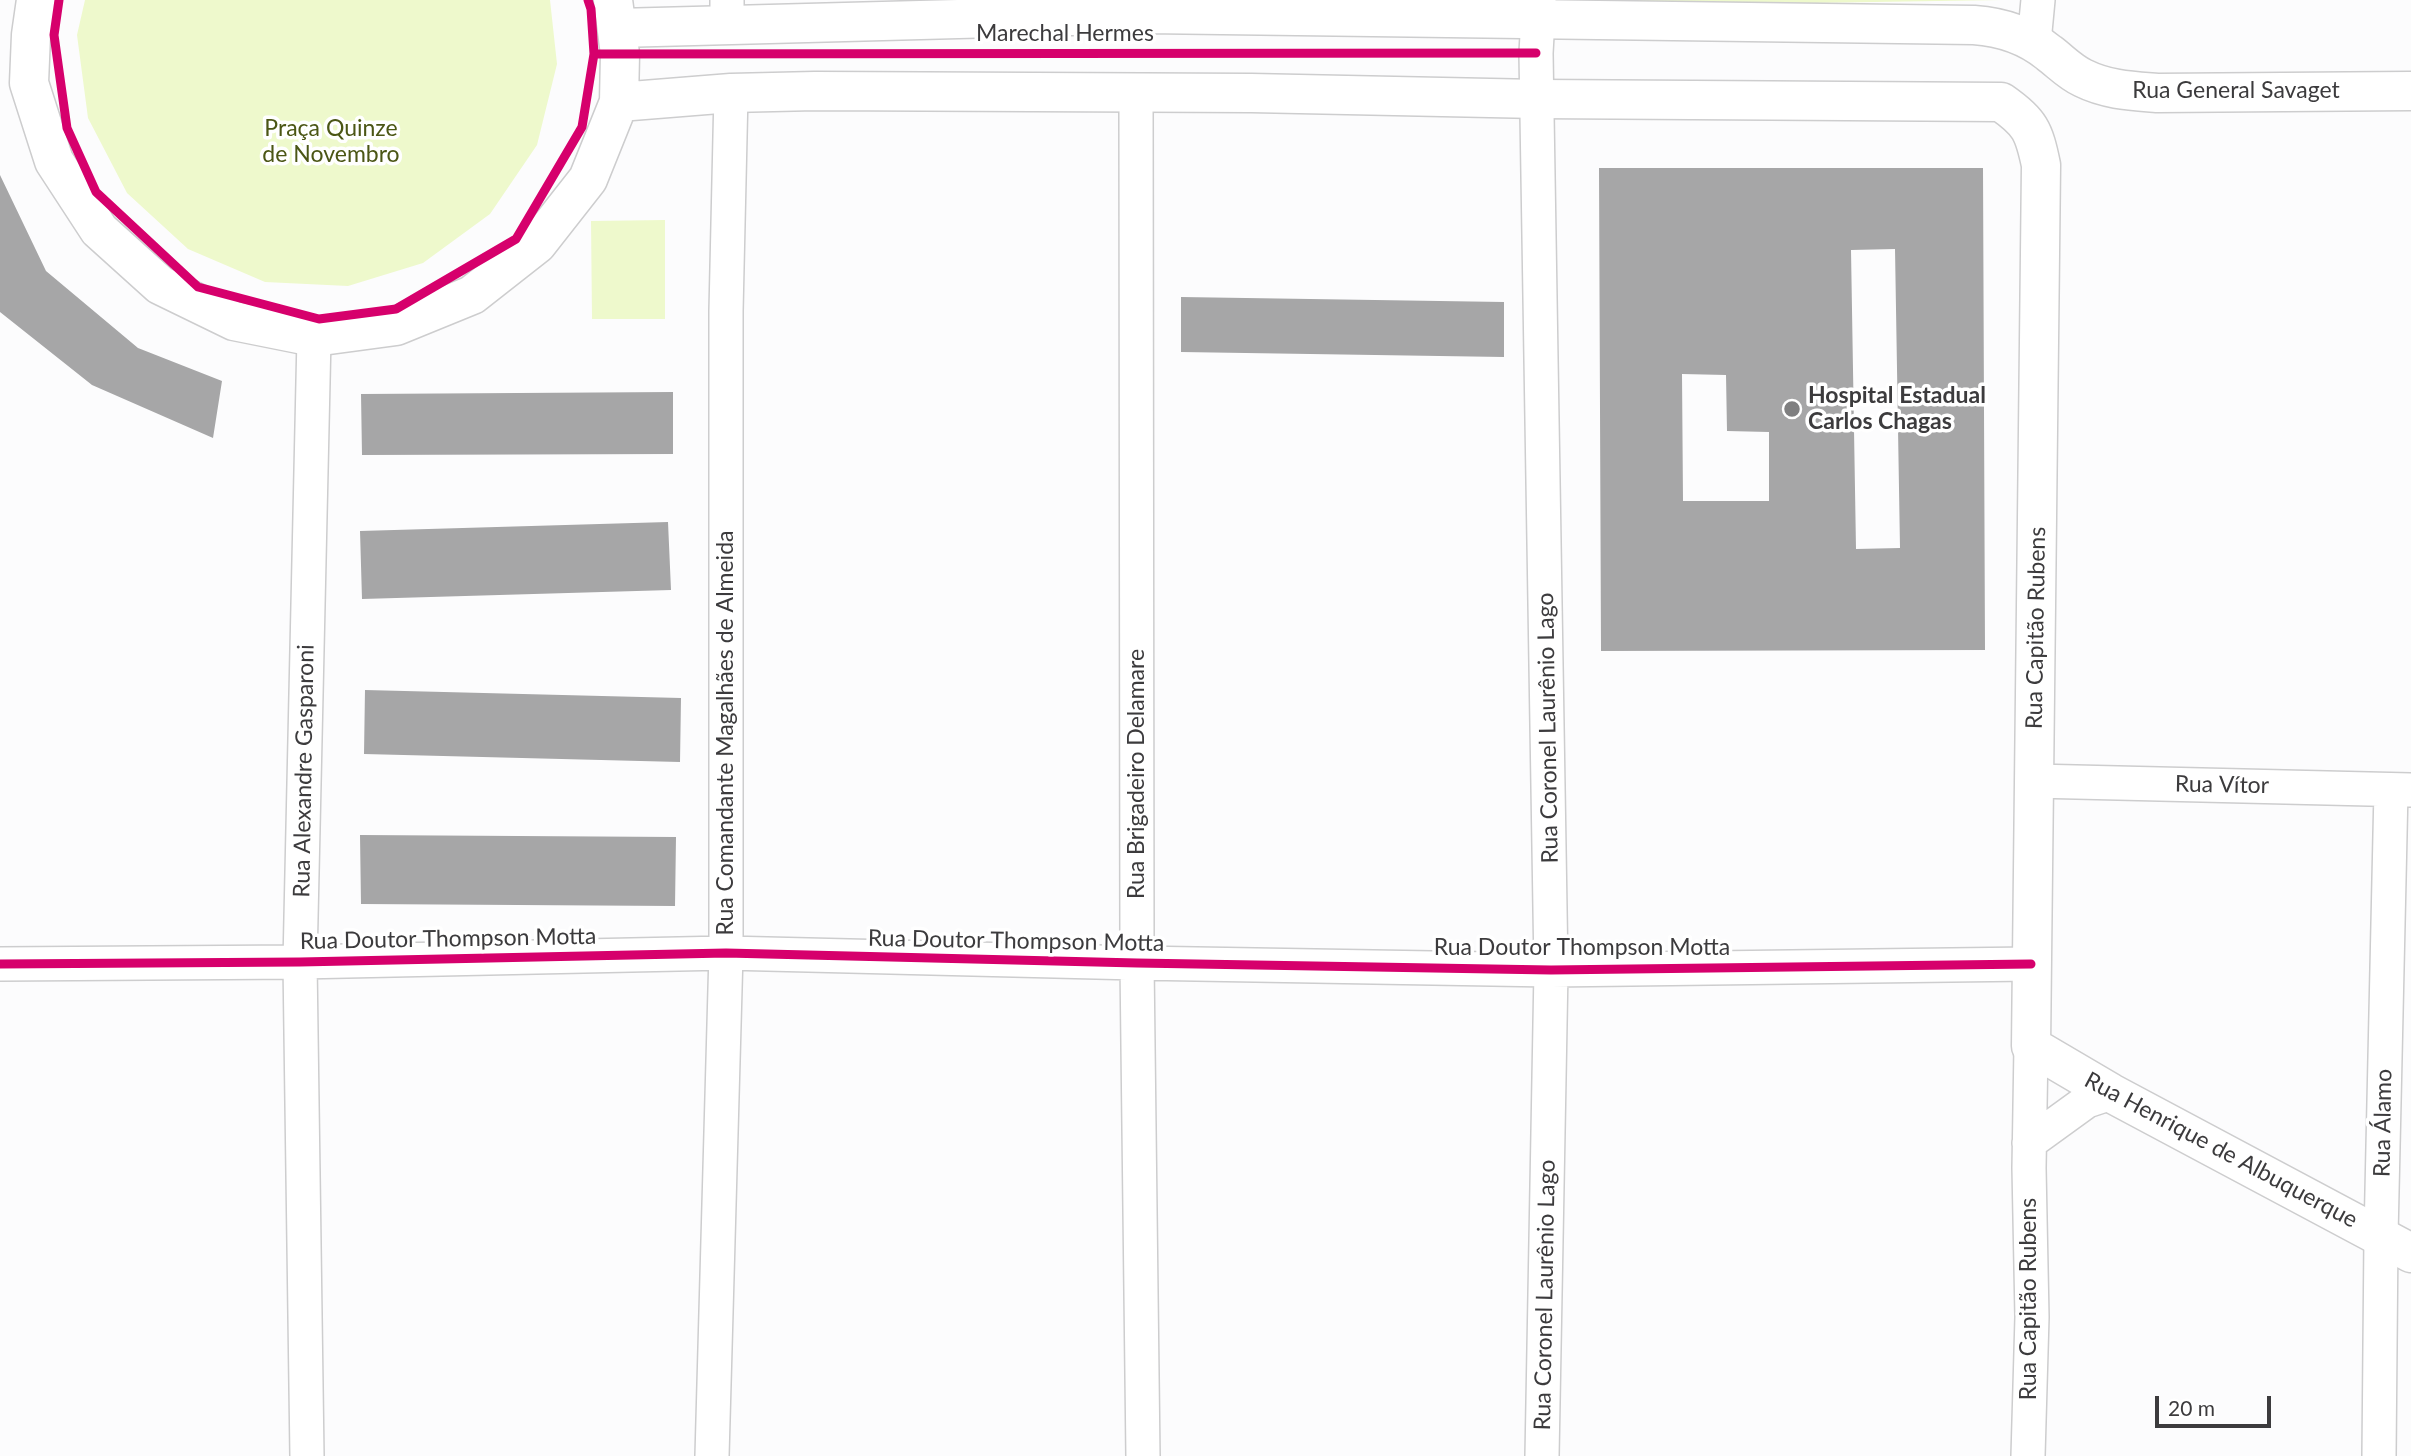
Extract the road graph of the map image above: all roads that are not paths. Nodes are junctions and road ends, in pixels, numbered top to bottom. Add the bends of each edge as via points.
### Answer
1 (36, 0) edge
2 (2038, 0) edge
3 (1147, 7) edge
4 (1538, 10) edge
5 (727, 13) edge
6 (615, 14) edge
7 (2034, 42) junction
8 (15, 82) edge
9 (2411, 91) edge
10 (731, 93) junction
11 (1136, 93) junction
12 (1538, 99) junction
13 (619, 102) junction
14 (314, 337) junction
15 (2034, 781) junction
16 (2401, 790) edge
17 (726, 953) junction
18 (300, 962) junction
19 (1137, 963) junction
20 (0, 964) edge
21 (2031, 964) junction
22 (1551, 970) junction
23 (2031, 1046) junction
24 (2111, 1093) junction
25 (2029, 1143) junction
26 (2396, 1245) edge
27 (307, 1456) edge
28 (712, 1456) edge
29 (1143, 1456) edge
30 (1542, 1456) edge
31 (2028, 1456) edge
32 (2379, 1456) edge

1 - 8 main road via 31,35
2 - 7 street
3 - 4 main road, Rua General Savaget
3 - 5 main road, Rua General Savaget
4 - 7 main road, Rua General Savaget via 1974,24 2000,27
4 - 12 street, Rua Coronel Laurênio Lago
5 - 6 main road, Rua General Savaget
6 - 13 main road
7 - 9 main road, Rua General Savaget via 2067,70 2116,90
8 - 14 main road via 54,161 100,230 160,285 234,321
10 - 11 main road
10 - 13 main road
10 - 17 street, Rua Comandante Magalhães de Almeida via 726,311
11 - 12 main road
11 - 19 street, Rua Brigadeiro Delamare
12 - 15 main road, Rua Capitão Rubens via 2001,102 2024,118 2041,165
12 - 22 street, Rua Coronel Laurênio Lago
13 - 14 main road via 588,179 537,244 472,295 396,326
14 - 18 street, Rua Alexandre Gasparoni
15 - 16 street, Rua Vítor
15 - 21 main road, Rua Capitão Rubens
16 - 26 street, Rua Álamo
17 - 18 street, Rua Doutor Thompson Motta
17 - 19 street, Rua Doutor Thompson Motta
17 - 28 street, Rua Comandante Magalhães de Almeida
18 - 20 street, Rua Doutor Thompson Motta
18 - 27 street, Rua Alexandre Gasparoni
19 - 22 street, Rua Doutor Thompson Motta
19 - 29 street, Rua Brigadeiro Delamare
21 - 22 street, Rua Doutor Thompson Motta
21 - 23 main road, Rua Capitão Rubens
22 - 30 street, Rua Coronel Laurênio Lago
23 - 24 main road, Rua Henrique de Albuquerque
23 - 25 street, Rua Capitão Rubens
24 - 25 street via 2087,1101
24 - 26 main road, Rua Henrique de Albuquerque
25 - 31 street, Rua Capitão Rubens via 2032,1317
26 - 32 street, Rua Álamo

